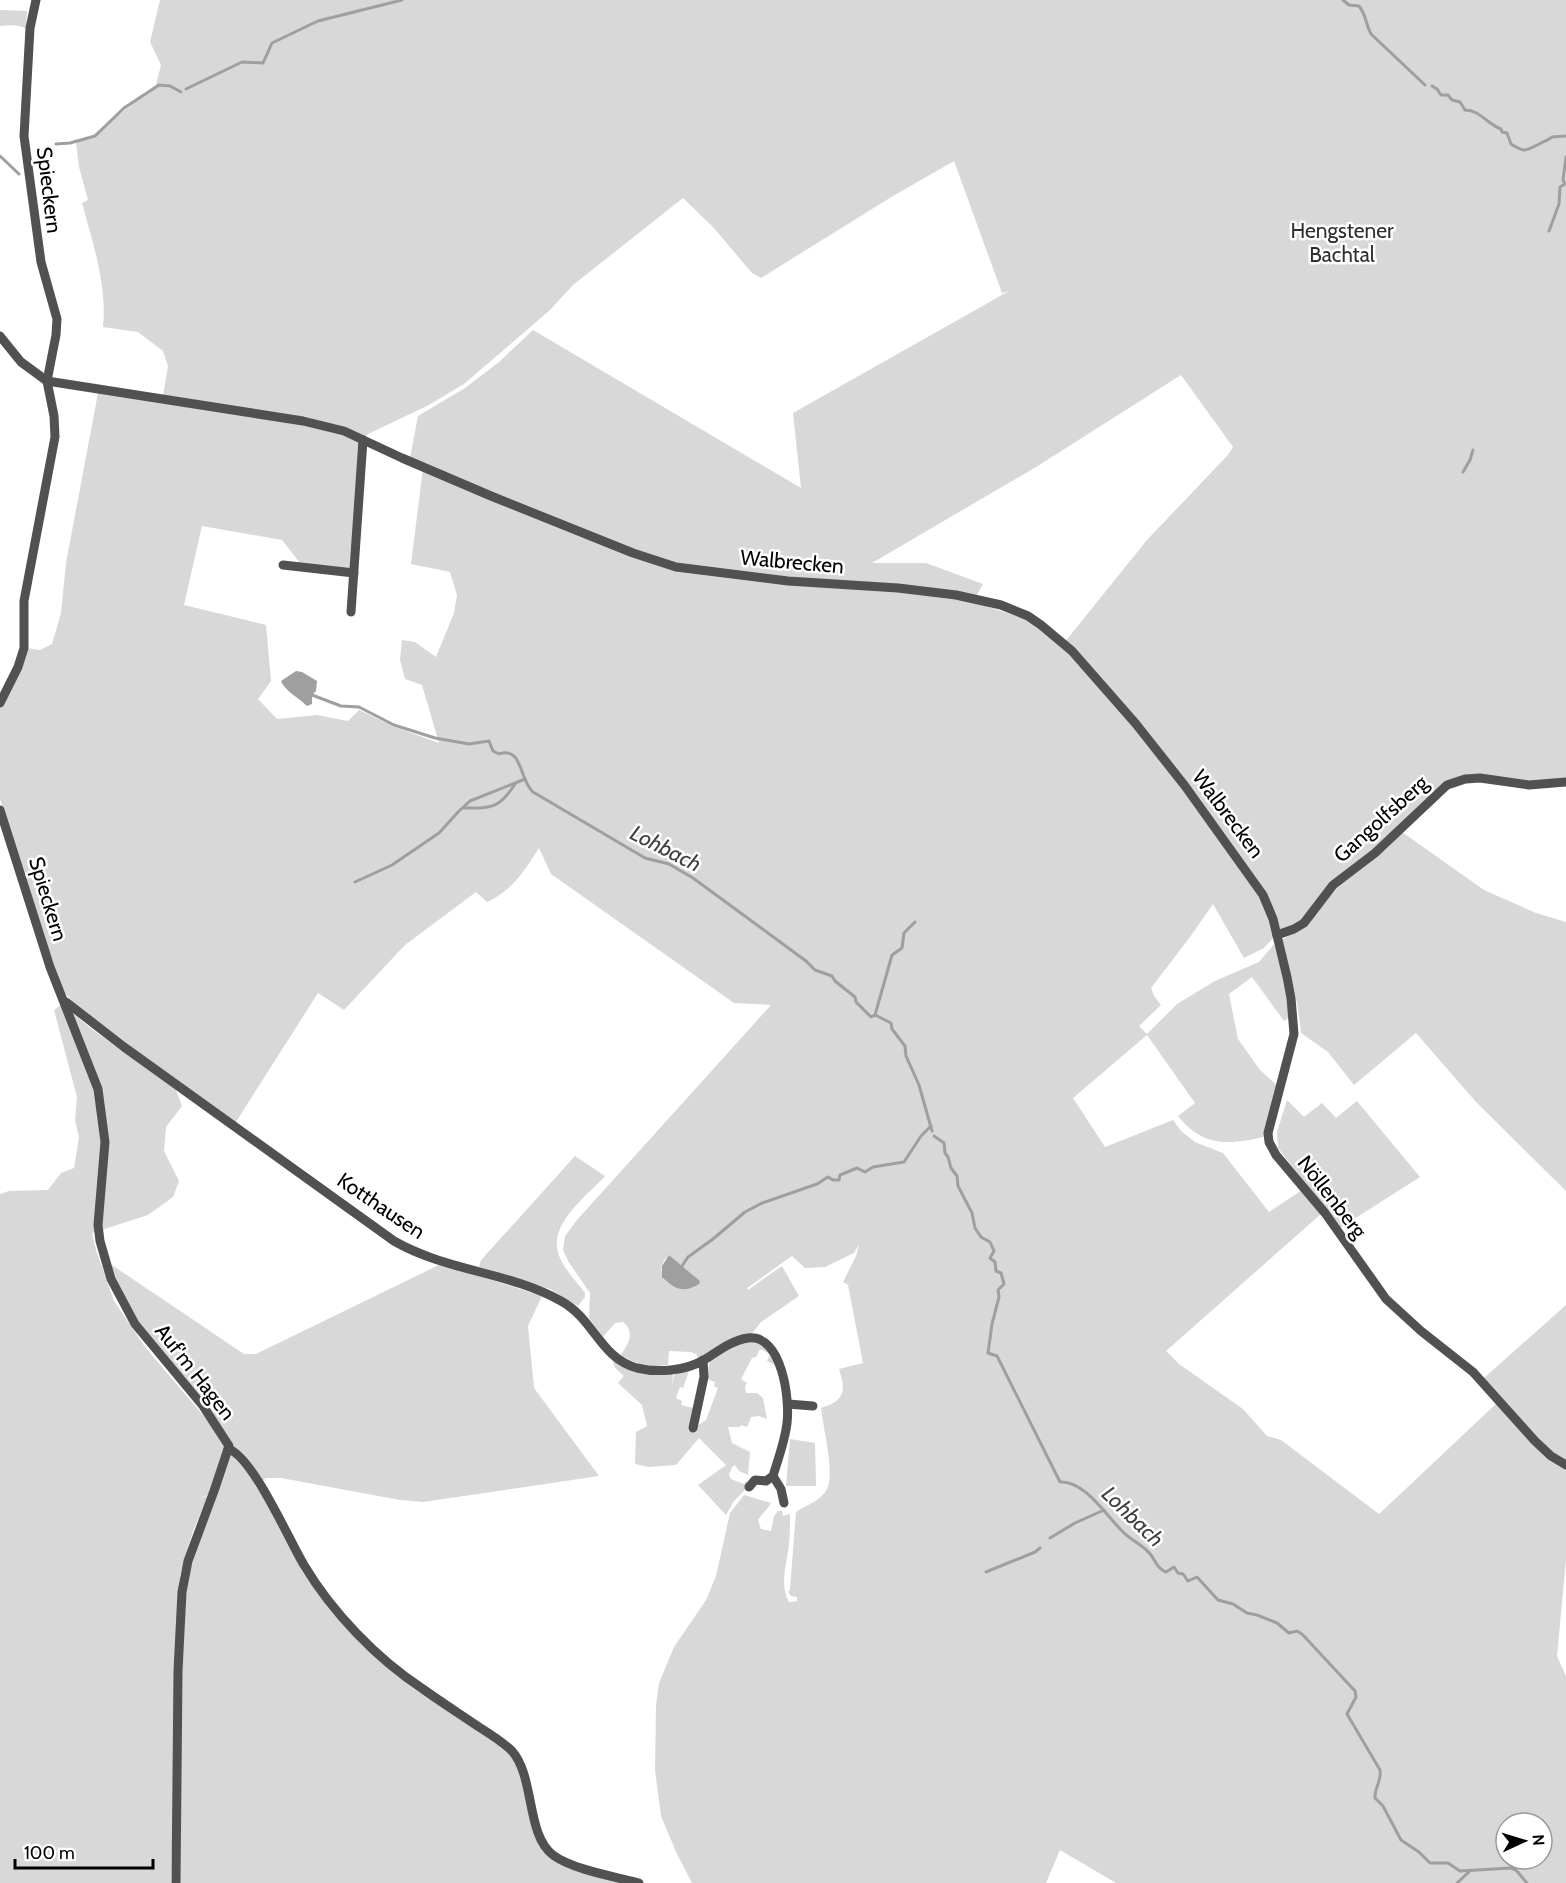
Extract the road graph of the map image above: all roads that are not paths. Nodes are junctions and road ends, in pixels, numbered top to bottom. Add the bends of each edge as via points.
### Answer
1 (36, 0) edge
2 (0, 336) edge
3 (47, 381) junction
4 (363, 440) junction
5 (283, 565) dead end
6 (354, 573) junction
7 (351, 612) dead end
8 (0, 703) edge
9 (1566, 782) edge
10 (0, 810) edge
11 (1252, 876) joint
12 (1277, 935) junction
13 (63, 998) junction
14 (703, 1360) junction
15 (788, 1404) junction
16 (813, 1406) dead end
17 (693, 1428) dead end
18 (228, 1449) junction
19 (1566, 1465) edge
20 (773, 1476) junction
21 (749, 1487) dead end
22 (784, 1503) dead end
23 (176, 1883) edge
24 (639, 1883) edge

1 - 3 street, Spieckern via 30,21 24,124 37,242 57,319
2 - 3 street via 21,362
3 - 4 street, Walbrecken via 303,421 339,429
3 - 8 street, Spieckern via 55,428 24,601 24,648
4 - 6 street
4 - 11 street, Walbrecken via 519,507 676,567 956,595 1028,616 1072,651 1114,698
5 - 6 street
6 - 7 street
9 - 12 street, Gangolfsberg via 1529,784 1480,778 1447,785 1376,854 1333,885 1304,923
10 - 13 street, Spieckern
11 - 12 street, Nöllenberg
12 - 19 street, Nöllenberg via 1291,998 1294,1034 1268,1133 1272,1148 1325,1213 1386,1299 1473,1372 1544,1450
13 - 14 street, Kotthausen via 124,1047 408,1248 561,1301 587,1322 605,1348 631,1366 663,1370 690,1367
13 - 18 street, Auf'm Hagen via 95,1077 102,1108 104,1160 98,1225 111,1279 135,1324 203,1406 228,1443
14 - 15 street, Kotthausen via 741,1340 760,1339 770,1346 776,1358
14 - 17 street via 704,1377
15 - 16 street
15 - 20 street, Kotthausen
18 - 23 street, Auf'm Hagen via 188,1561 182,1592
18 - 24 street via 242,1457 314,1581 340,1614 394,1668 517,1757 539,1836 547,1850 563,1862
20 - 21 street via 766,1481 755,1480
20 - 22 street

